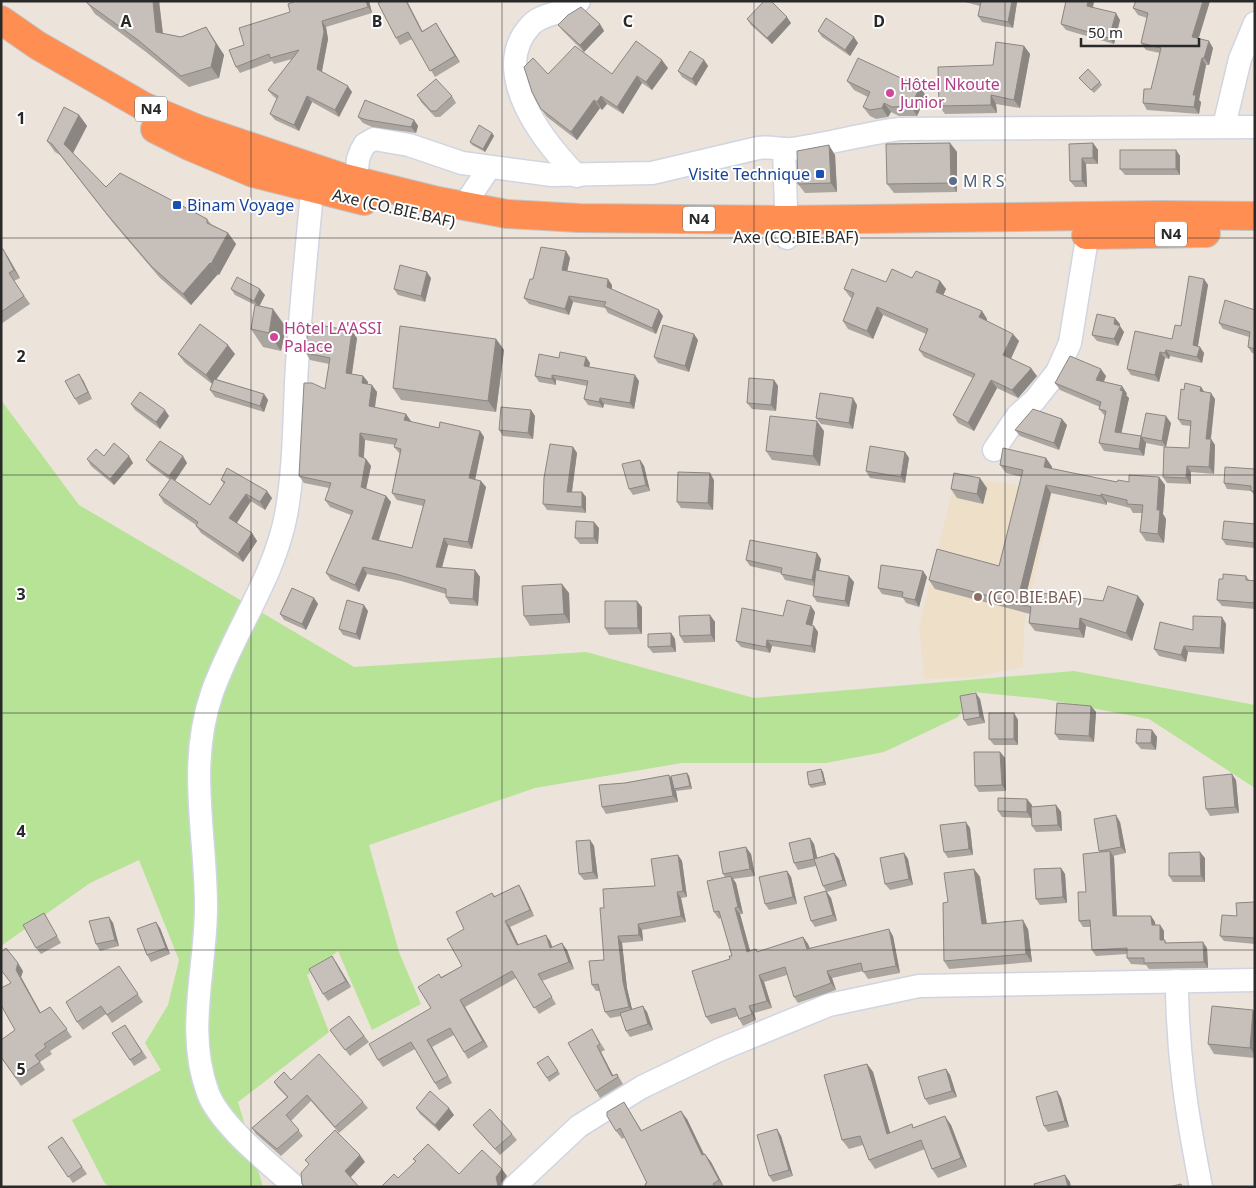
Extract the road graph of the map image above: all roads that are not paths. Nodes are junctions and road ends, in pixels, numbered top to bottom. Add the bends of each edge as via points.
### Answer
1 (579, 1) edge
2 (1, 20) edge
3 (1255, 24) edge
4 (1, 39) edge
5 (1224, 126) junction
6 (1255, 127) edge
7 (784, 149) junction
8 (489, 168) junction
9 (577, 176) junction
10 (313, 179) junction
11 (356, 181) junction
12 (463, 206) junction
13 (1255, 216) edge
14 (1211, 225) junction
15 (1089, 226) junction
16 (787, 229) junction
17 (1255, 233) edge
18 (994, 450) dead end
19 (1255, 980) edge
20 (1177, 981) junction
21 (295, 1187) edge
22 (514, 1187) edge
23 (1201, 1187) edge

1 - 9 street via 532,24 516,52 515,64 520,91 535,123
2 - 10 highway, N4 via 143,106
3 - 5 street via 1240,59
4 - 10 highway, N4 via 136,119 190,146 253,172
5 - 6 street
5 - 7 street via 899,129
7 - 9 street via 772,146 758,148 652,173
7 - 16 street
8 - 9 street
8 - 11 street via 374,139 361,151
8 - 12 street
10 - 11 highway, Axe (CO.BIE.BAF) / N4
10 - 16 highway, Axe (CO.BIE.BAF) / N4 via 434,219 505,231 550,235
10 - 21 street via 286,515 273,558 212,694 198,753 206,904 196,1028 200,1067 209,1096 222,1117
11 - 12 highway, Axe (CO.BIE.BAF) / N4
12 - 16 highway, Axe (CO.BIE.BAF) / N4 via 542,217
13 - 14 highway, Axe (CO.BIE.BAF) / N4
14 - 15 highway, Axe (CO.BIE.BAF) / N4
14 - 17 highway, Axe (CO.BIE.BAF) / N4
15 - 16 highway, Axe (CO.BIE.BAF) / N4
15 - 18 street via 1070,343 1057,372 1035,400 1018,415
19 - 20 street
20 - 22 street via 919,986 829,1005 642,1086 579,1126
20 - 23 street via 1184,1100

